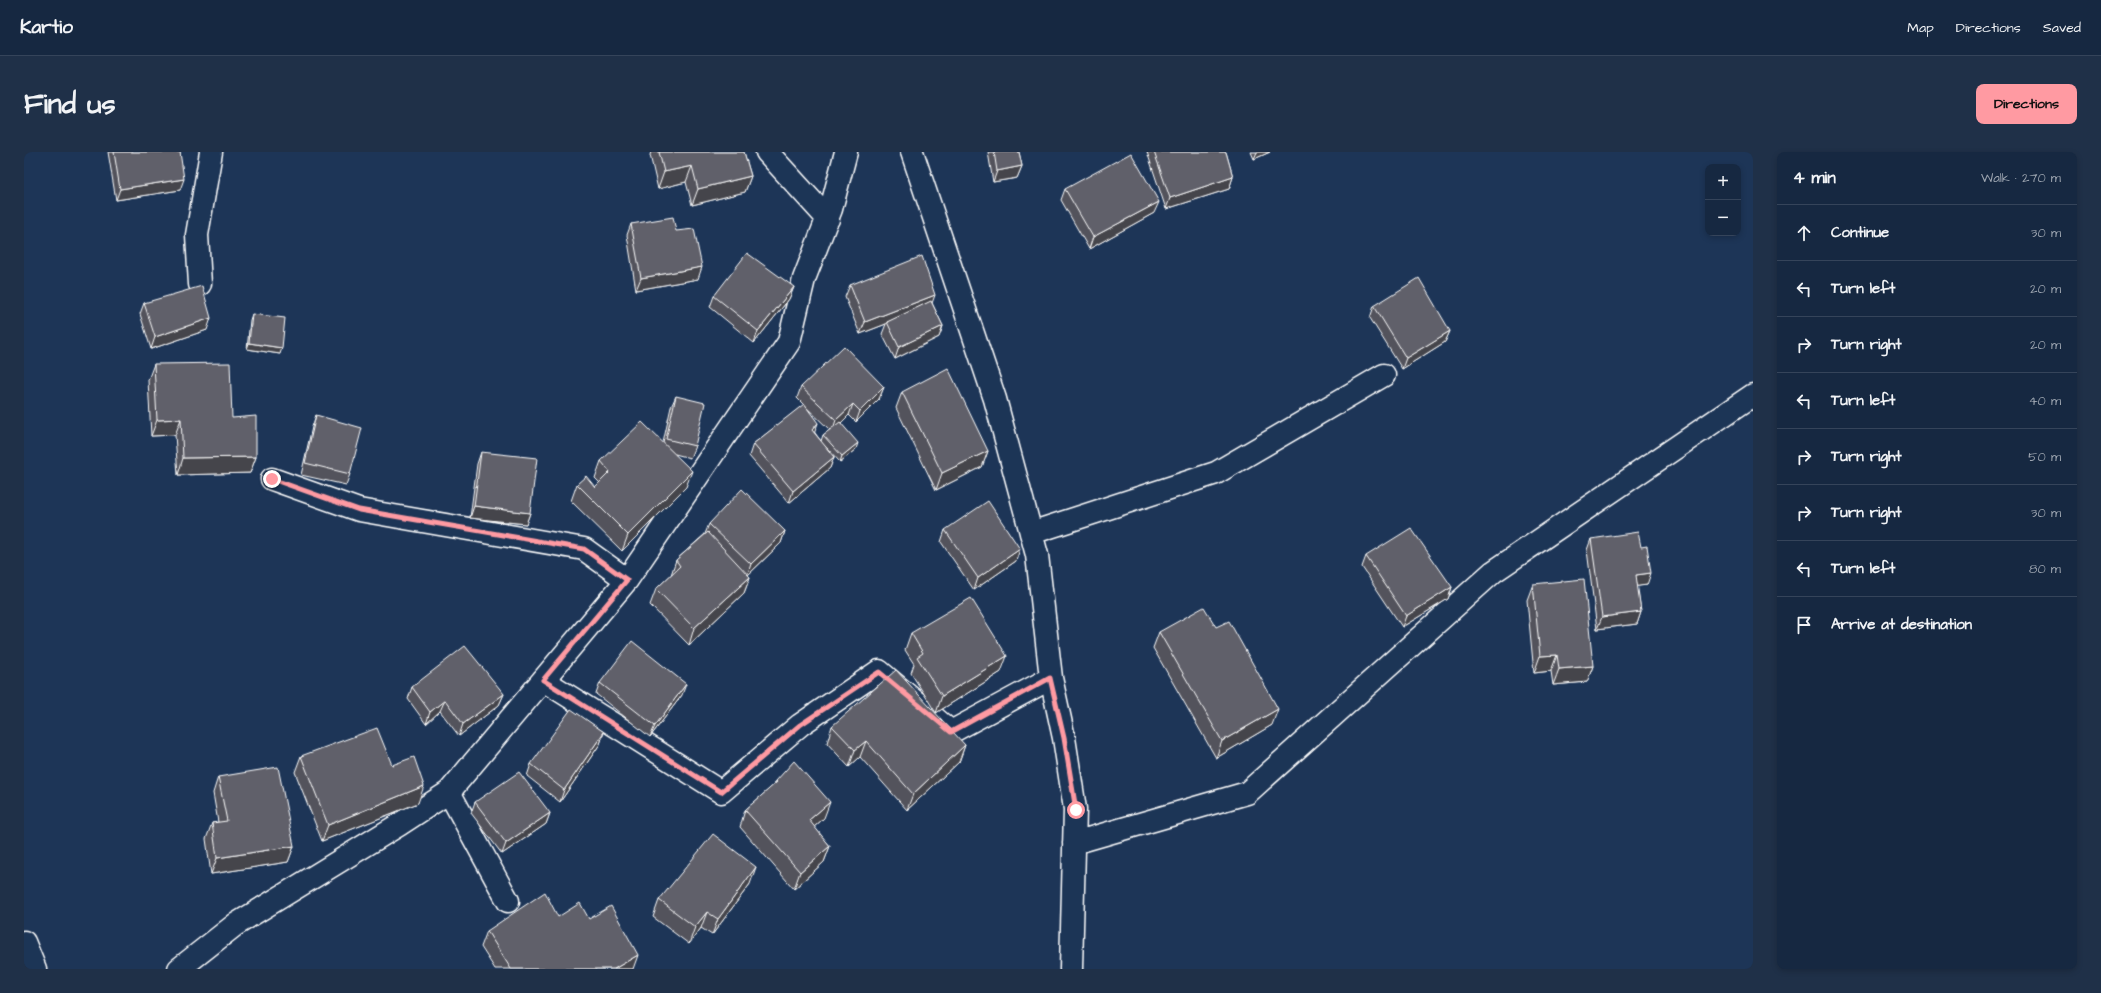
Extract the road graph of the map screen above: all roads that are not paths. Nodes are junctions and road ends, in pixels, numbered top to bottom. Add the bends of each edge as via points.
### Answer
1 (211, 152) edge
2 (768, 152) edge
3 (846, 152) edge
4 (912, 152) edge
5 (828, 220) junction
6 (200, 284) dead end
7 (1384, 375) dead end
8 (1753, 396) edge
9 (272, 479) dead end
10 (1031, 533) junction
11 (627, 580) junction
12 (1050, 678) junction
13 (543, 680) junction
14 (449, 792) junction
15 (1074, 843) junction
16 (508, 901) dead end
17 (24, 942) edge
18 (35, 969) edge
19 (179, 969) edge
20 (1071, 969) edge

1 - 6 street via 197,235
2 - 5 street
3 - 5 street
4 - 10 street via 995,399
5 - 11 street via 804,279 789,342
7 - 10 street via 1216,473
8 - 15 street via 1493,572 1247,793
9 - 11 street via 359,510 584,549
10 - 12 street via 1037,555
11 - 13 street
12 - 13 street via 951,732 879,672 800,725 721,792
12 - 15 street via 1064,738 1076,810
13 - 14 street
14 - 16 street
14 - 19 street via 235,925
15 - 20 street
17 - 18 street

